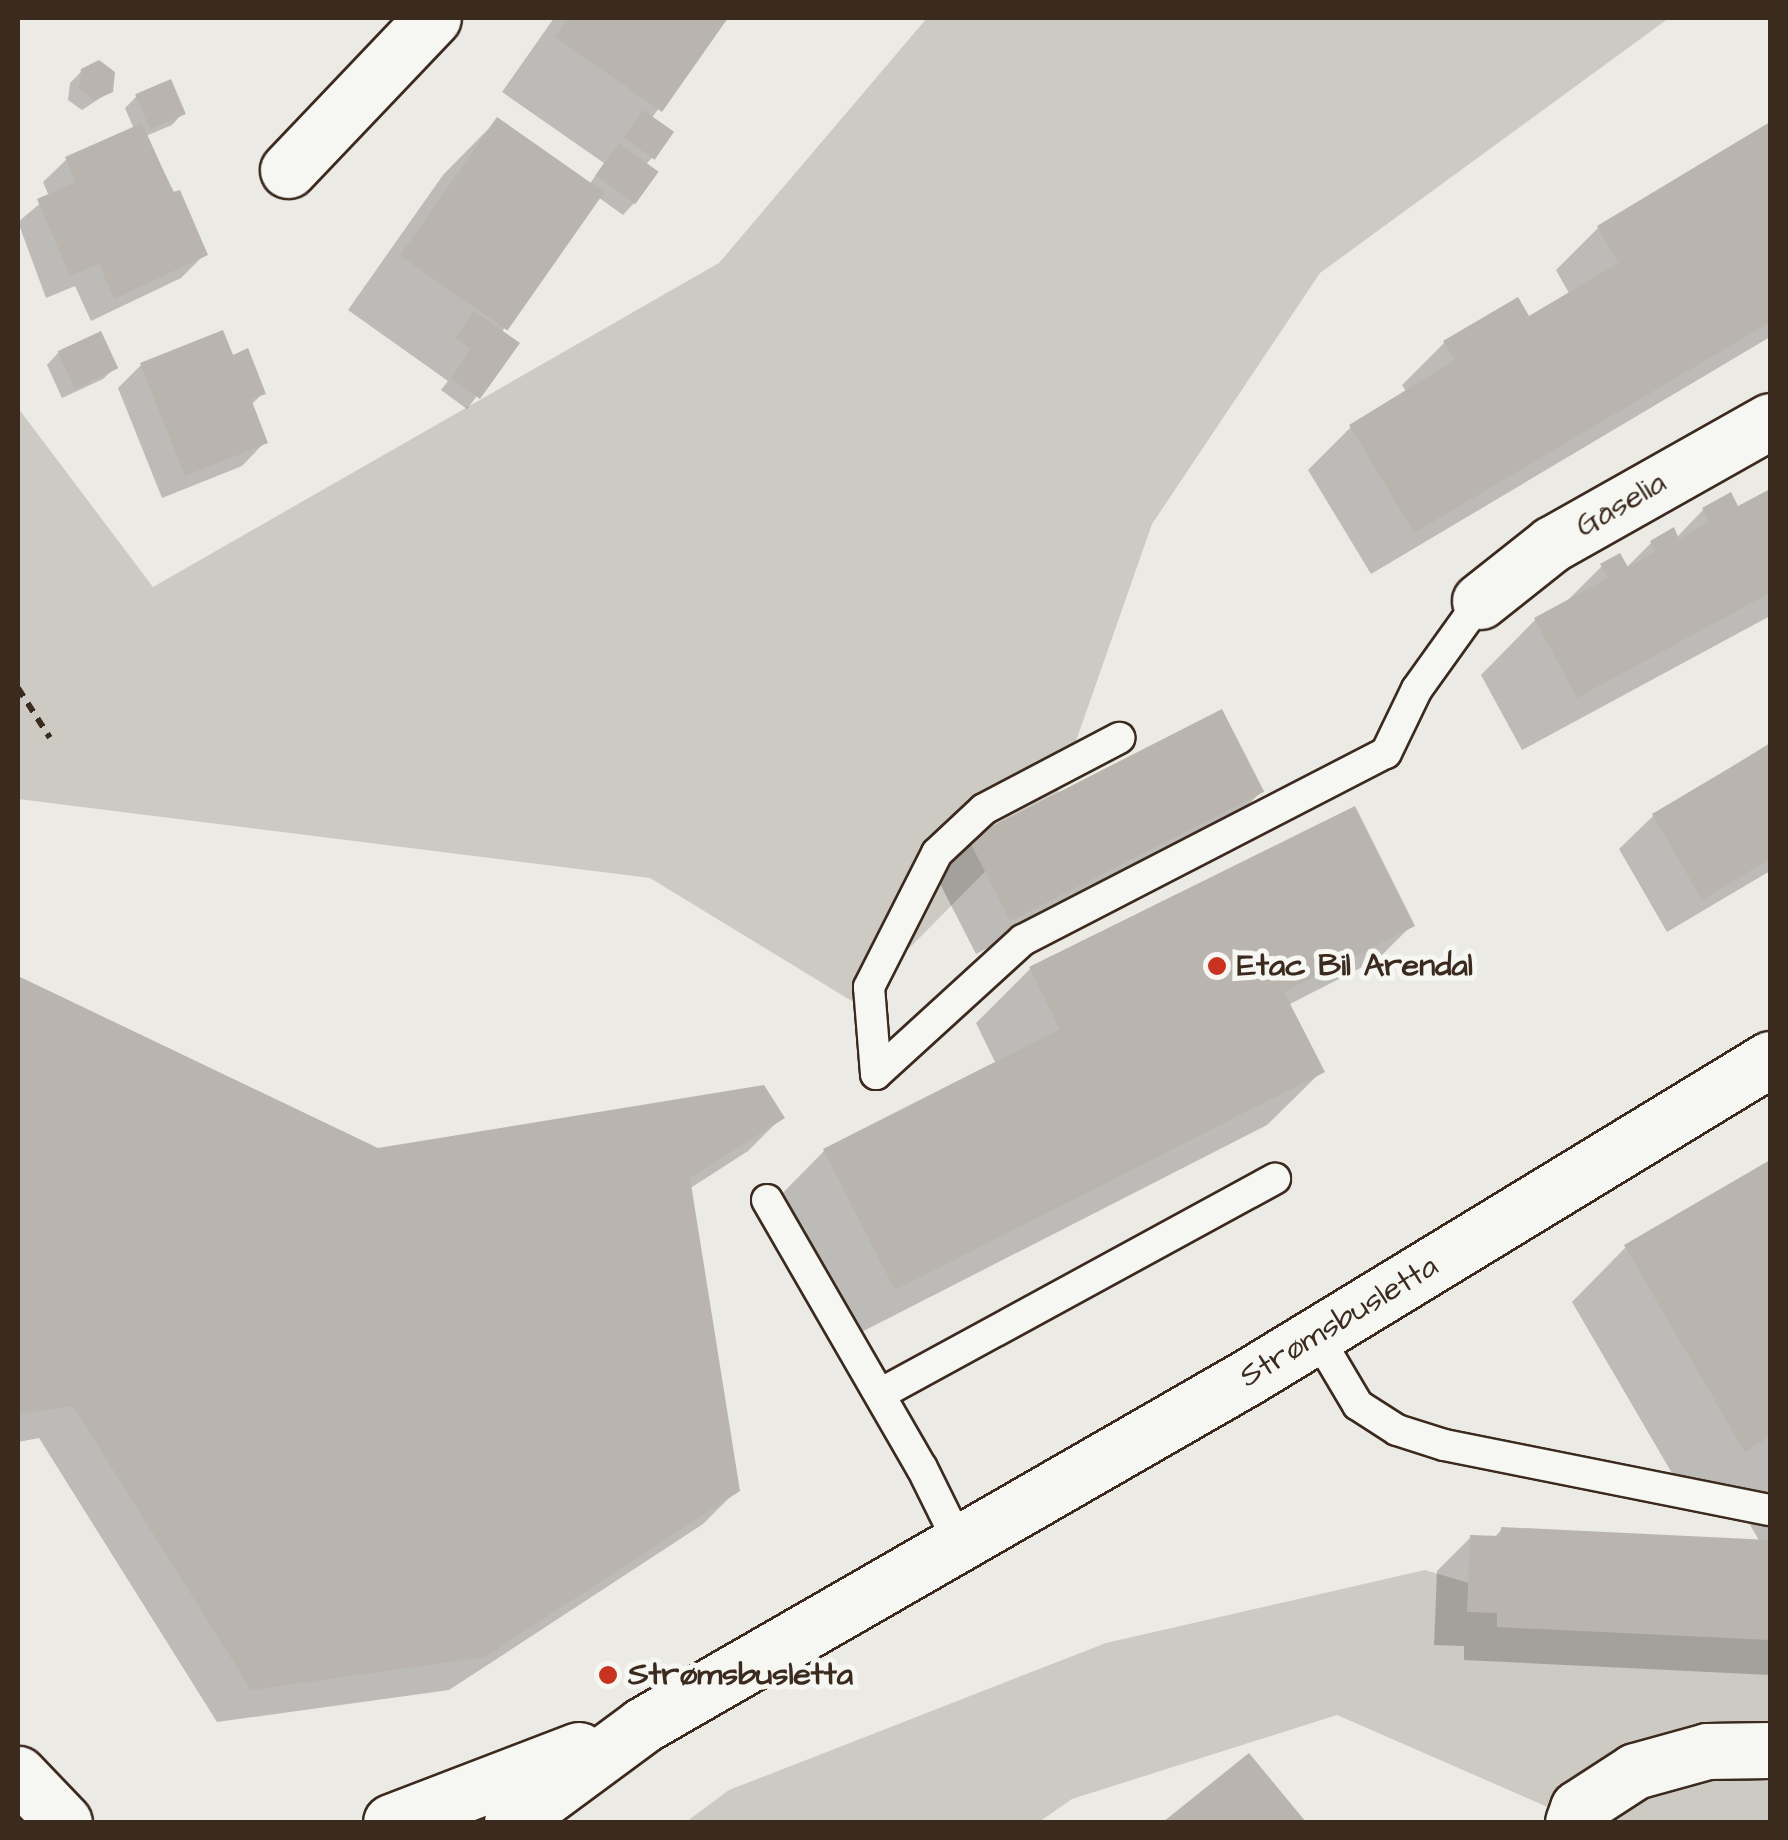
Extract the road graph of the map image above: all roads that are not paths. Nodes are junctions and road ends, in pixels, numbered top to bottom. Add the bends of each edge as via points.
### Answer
1 (433, 18) edge
2 (288, 170) dead end
3 (1770, 422) edge
4 (1480, 601) joint
5 (1119, 738) dead end
6 (1770, 1059) edge
7 (1275, 1179) dead end
8 (767, 1200) dead end
9 (1316, 1336) junction
10 (880, 1394) junction
11 (1770, 1510) edge
12 (958, 1541) junction
13 (643, 1725) junction
14 (1770, 1750) edge
15 (18, 1774) edge
16 (64, 1822) edge
17 (391, 1822) edge
18 (512, 1822) edge
19 (1573, 1822) edge

1 - 2 main road
3 - 4 main road, Gåselia via 1552,544
4 - 5 lane via 1417,689 1386,753 1023,940 876,1074 868,986 937,854 984,809
6 - 9 main road, Strømsbusletta
7 - 10 lane
8 - 10 lane
9 - 11 lane via 1358,1405 1397,1430
9 - 12 main road, Strømsbusletta
10 - 12 lane
12 - 13 main road, Strømsbusletta
13 - 17 main road, Strømsbusletta
13 - 18 main road, Strømsbusletta
14 - 19 main road via 1707,1751 1635,1771 1578,1808
15 - 16 main road

